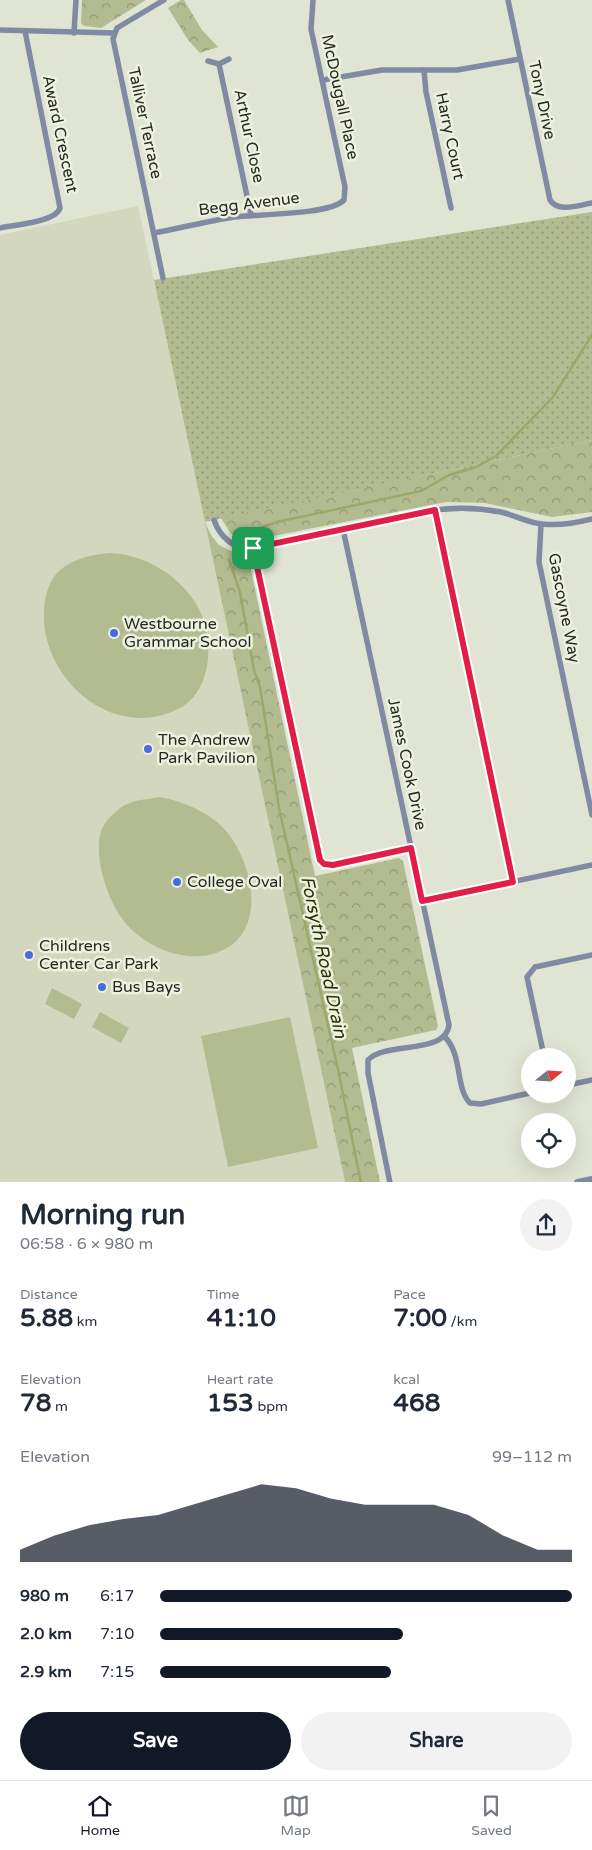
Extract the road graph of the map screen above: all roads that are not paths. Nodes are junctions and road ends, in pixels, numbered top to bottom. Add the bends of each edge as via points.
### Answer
1 (76, 0) edge
2 (164, 0) edge
3 (313, 0) edge
4 (508, 0) edge
5 (0, 30) edge
6 (25, 31) junction
7 (74, 33) junction
8 (114, 33) junction
9 (229, 59) dead end
10 (520, 59) junction
11 (208, 61) dead end
12 (219, 64) junction
13 (424, 70) junction
14 (322, 80) junction
15 (344, 200) joint
16 (592, 203) edge
17 (451, 208) dead end
18 (251, 215) junction
19 (0, 228) edge
20 (154, 233) junction
21 (164, 278) dead end
22 (435, 510) junction
23 (592, 519) edge
24 (214, 520) dead end
25 (541, 524) junction
26 (344, 529) junction
27 (253, 548) junction
28 (592, 815) edge
29 (411, 848) junction
30 (592, 865) edge
31 (513, 882) junction
32 (422, 901) junction
33 (592, 955) edge
34 (445, 1037) junction
35 (542, 1048) edge
36 (592, 1080) edge
37 (576, 1083) edge
38 (521, 1095) edge
39 (592, 1180) edge
40 (390, 1182) edge
41 (578, 1182) edge

1 - 7 street
2 - 8 street
3 - 14 street, McDougall Place via 310,23
4 - 10 street, Tony Drive
5 - 6 street
6 - 7 street
6 - 19 street, Award Crescent via 60,208 50,218
7 - 8 street
8 - 20 street, Talliver Terrace
9 - 12 street
10 - 13 street via 469,68
10 - 16 street, Tony Drive via 548,197 553,205 564,207
11 - 12 street
12 - 18 street, Arthur Close
13 - 14 street via 388,70
13 - 17 street, Harry Court
14 - 15 street, McDougall Place via 345,186
15 - 18 street, Begg Avenue via 336,206 302,212
18 - 20 street, Begg Avenue
20 - 21 street, Talliver Terrace
22 - 25 street via 475,508
22 - 26 street
22 - 31 street
23 - 25 street
24 - 27 street via 226,540 235,546
25 - 28 street, Gascoyne Way via 540,568
26 - 27 street
26 - 29 street, James Cook Drive
27 - 29 street via 320,860 333,865
29 - 32 street, James Cook Drive
30 - 31 street
31 - 32 street
32 - 34 street, James Cook Drive via 449,1025
33 - 35 street via 535,967 526,977
34 - 38 street via 454,1048 465,1095 470,1103 481,1104
34 - 40 street via 378,1054 368,1060
36 - 37 street
39 - 41 street

